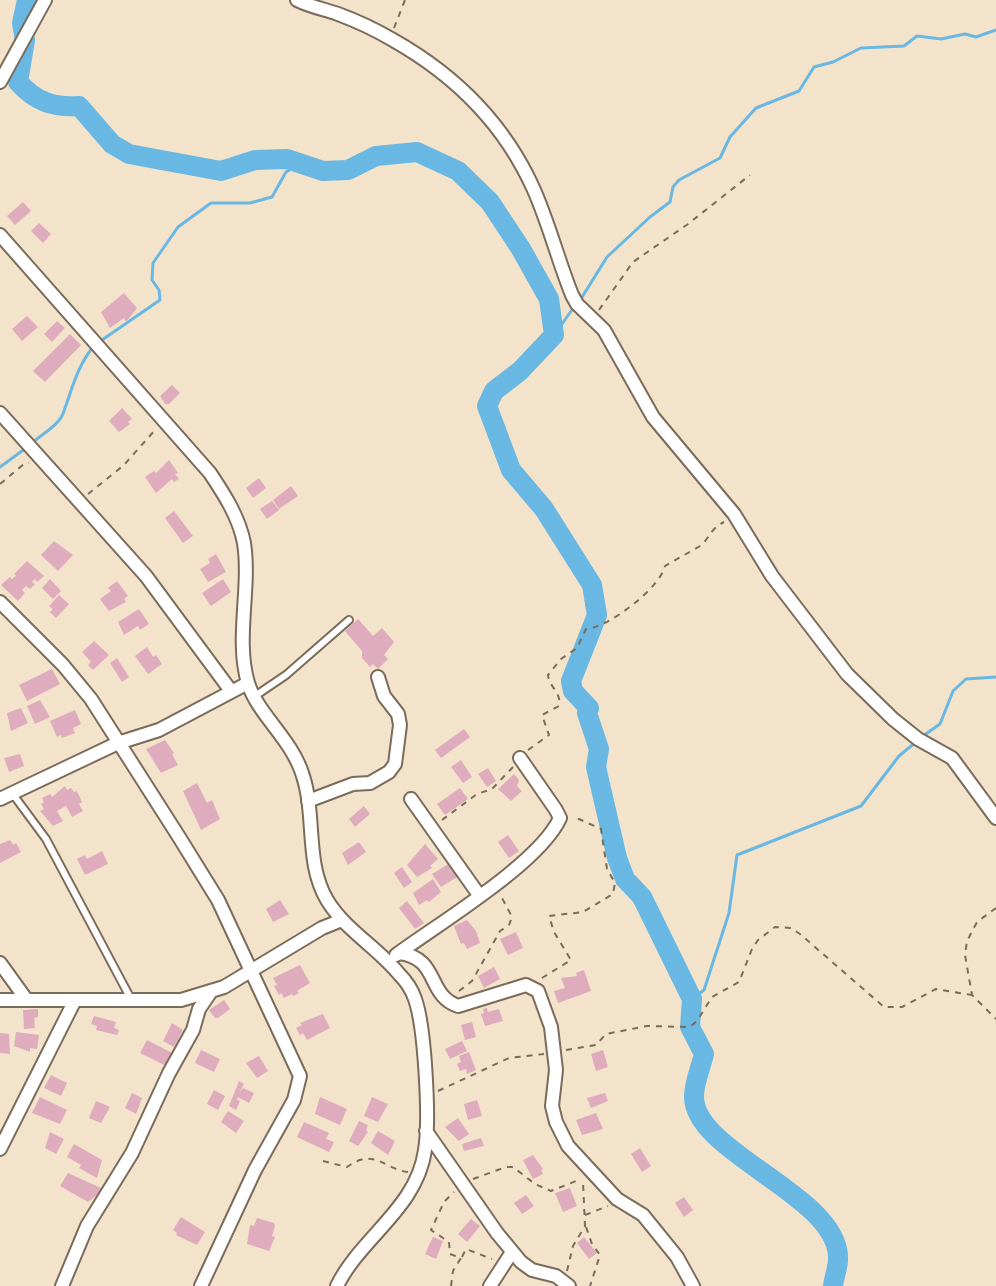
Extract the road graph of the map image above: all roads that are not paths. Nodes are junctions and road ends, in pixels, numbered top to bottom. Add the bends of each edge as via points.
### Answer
1 (45, 0) edge
2 (297, 0) edge
3 (0, 82) edge
4 (0, 235) edge
5 (0, 413) edge
6 (0, 602) edge
7 (349, 620) dead end
8 (378, 677) dead end
9 (248, 683) junction
10 (231, 691) junction
11 (255, 696) junction
12 (118, 743) junction
13 (520, 758) road end
14 (0, 782) edge
15 (6, 796) edge
16 (411, 799) dead end
17 (308, 801) junction
18 (996, 818) edge
19 (479, 895) junction
20 (342, 920) junction
21 (399, 953) junction
22 (387, 962) junction
23 (0, 963) edge
24 (252, 969) junction
25 (210, 993) junction
26 (26, 999) junction
27 (0, 1000) edge
28 (75, 1000) junction
29 (132, 1001) junction
30 (426, 1131) junction
31 (0, 1149) edge
32 (512, 1252) junction
33 (567, 1284) edge
34 (62, 1286) edge
35 (201, 1286) edge
36 (337, 1286) edge
37 (490, 1286) edge
38 (693, 1286) edge

1 - 3 street
2 - 18 street via 394,41 444,75 497,126 535,193 572,295 604,330 653,417 732,512 772,576 847,674 893,719 952,758
4 - 9 street via 210,473 228,501 244,543
5 - 10 street via 146,576
6 - 12 street via 63,665
7 - 11 lane
8 - 17 street via 398,714 395,764 370,783
9 - 10 street
9 - 11 street
10 - 12 street via 159,730
11 - 17 street via 290,745
12 - 15 street
12 - 24 street via 207,881
13 - 19 street via 560,818 536,850
14 - 15 street
15 - 29 lane via 46,839
16 - 19 street
17 - 20 street via 317,876
19 - 21 street
20 - 22 street
20 - 24 street
21 - 22 street
21 - 38 street via 421,960 443,996 458,1006 516,987 531,986 541,994 556,1070 552,1106 568,1146 617,1199 643,1215
22 - 30 street via 416,1000
23 - 26 street
24 - 25 street
24 - 35 street via 295,1060 299,1088
25 - 29 street via 181,1000
25 - 34 street via 132,1153 87,1226
26 - 27 street
26 - 28 street
28 - 29 street
28 - 31 street
30 - 32 street
30 - 36 street via 421,1169 405,1200
32 - 33 street via 532,1270
32 - 37 street

